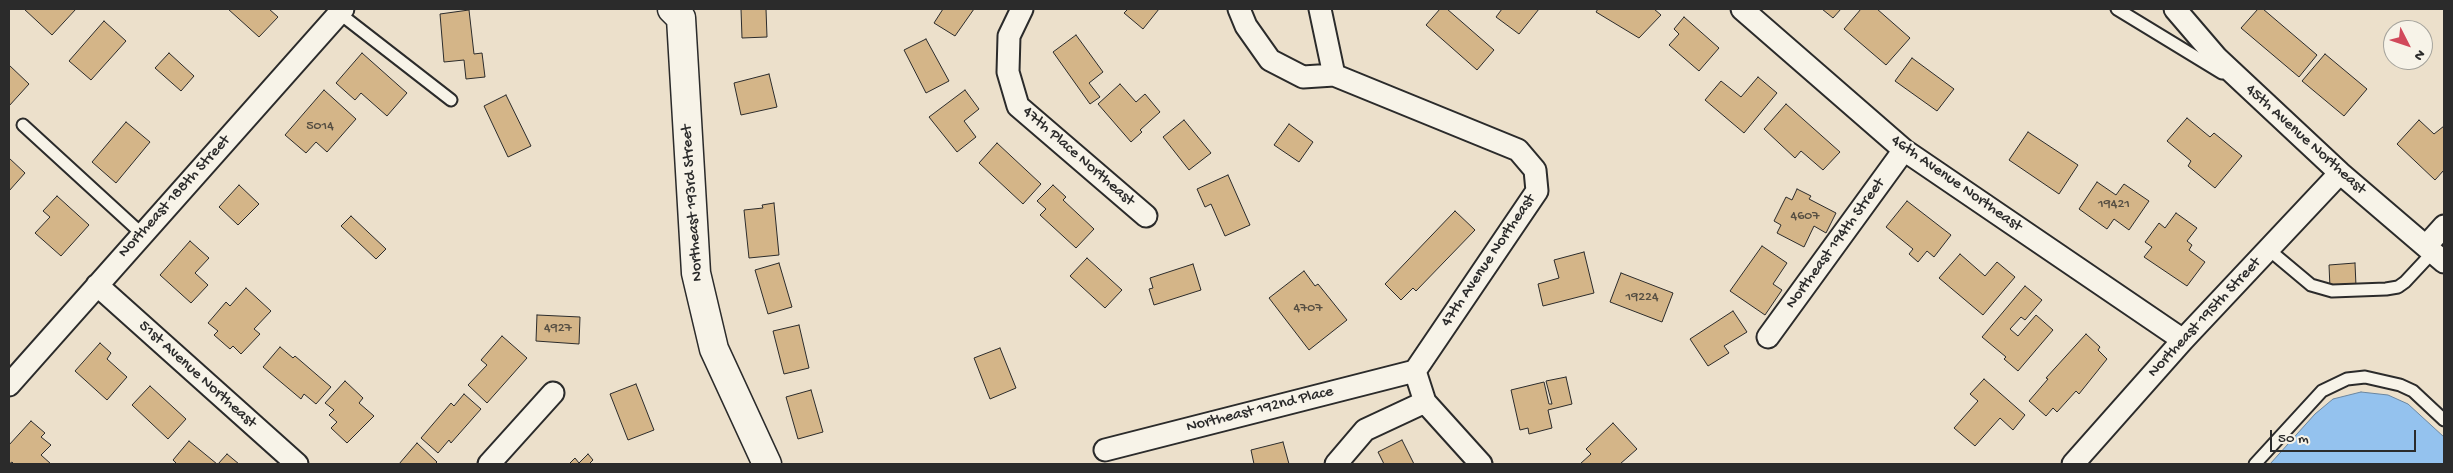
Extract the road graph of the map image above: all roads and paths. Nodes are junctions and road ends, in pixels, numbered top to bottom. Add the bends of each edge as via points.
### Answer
1 (1022, 9) edge
2 (1239, 9) edge
3 (1320, 9) edge
4 (1742, 9) edge
5 (2117, 9) edge
6 (2175, 9) edge
7 (341, 11) edge
8 (678, 12) edge
9 (1334, 75) junction
10 (2253, 92) junction
11 (451, 100) dead end
12 (23, 125) dead end
13 (1904, 150) junction
14 (2340, 173) junction
15 (1146, 216) dead end
16 (2444, 226) edge
17 (142, 234) junction
18 (2268, 249) junction
19 (2434, 253) edge
20 (96, 285) junction
21 (1768, 337) dead end
22 (2183, 340) junction
23 (1415, 371) junction
24 (9, 385) edge
25 (553, 393) dead end
26 (1425, 402) junction
27 (2444, 420) edge
28 (1105, 450) dead end
29 (297, 464) edge
30 (489, 464) edge
31 (767, 464) edge
32 (1336, 464) edge
33 (1481, 464) edge
34 (2073, 464) edge
35 (2255, 464) edge

1 - 15 street, 47th Place Northeast via 1010,36 1008,72 1018,106
2 - 9 street via 1246,26 1270,60 1302,77
3 - 9 street
4 - 13 street, 46th Avenue Northeast
5 - 10 lane
6 - 10 street, 45th Avenue Northeast via 2217,58
7 - 11 lane
7 - 17 street, Northeast 188th Street
8 - 31 street, Northeast 193rd Street via 696,273 714,349
9 - 23 street, 47th Avenue Northeast via 1518,150 1535,170 1537,192
10 - 14 street, 45th Avenue Northeast
12 - 17 lane
13 - 21 street, Northeast 194th Street
13 - 22 street, 46th Avenue Northeast
14 - 18 street, Northeast 195th Street
14 - 19 street, 45th Avenue Northeast
16 - 19 street
17 - 20 street, Northeast 188th Street
18 - 19 lane via 2311,285 2332,291 2398,287
18 - 22 street, Northeast 195th Street
20 - 24 street, Northeast 188th Street
20 - 29 street, 51st Avenue Northeast
22 - 34 street, Northeast 195th Street
23 - 26 street
23 - 28 street, Northeast 192nd Place
25 - 30 street
26 - 32 street via 1365,430
26 - 33 street
27 - 35 lane via 2413,391 2400,385 2365,377 2347,379 2322,390

